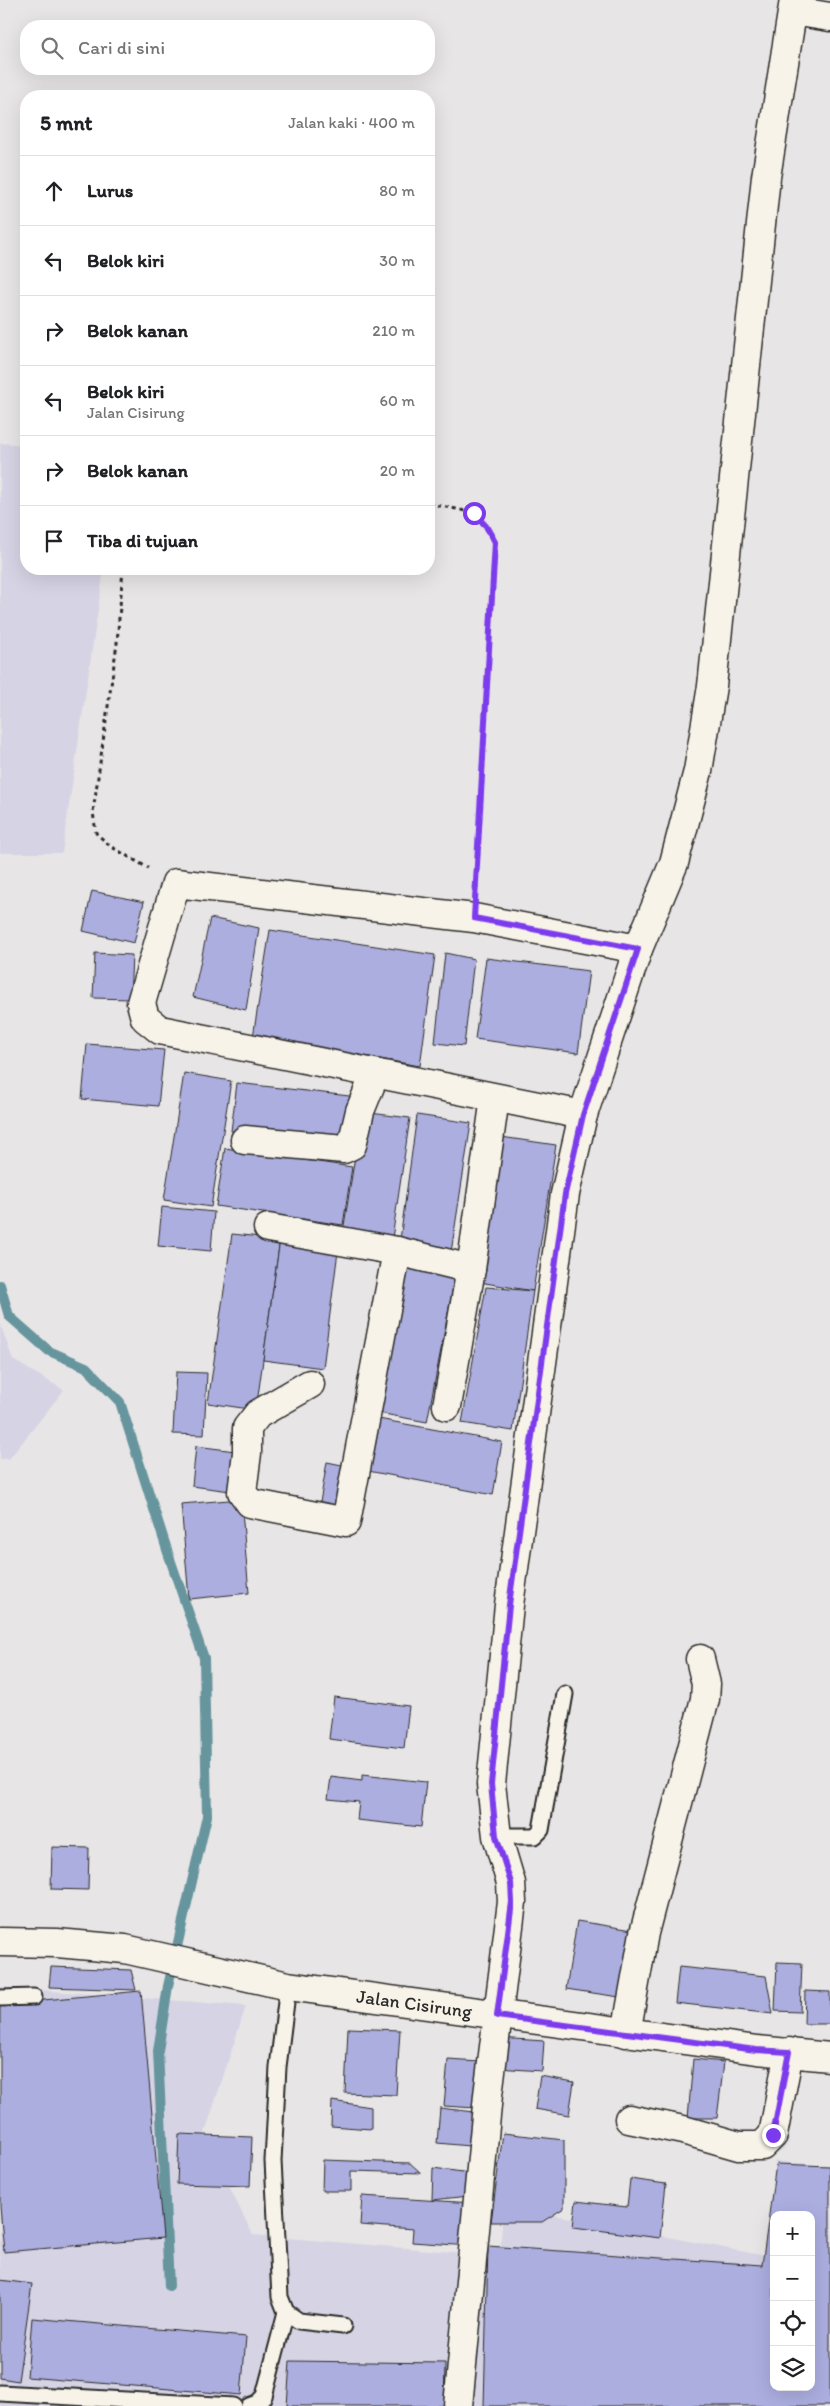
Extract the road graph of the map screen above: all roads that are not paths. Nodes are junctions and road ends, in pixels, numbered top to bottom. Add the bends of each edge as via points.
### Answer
1 (793, 6) edge
2 (830, 17) edge
3 (638, 949) junction
4 (375, 1074) junction
5 (495, 1098) junction
6 (583, 1115) junction
7 (245, 1140) dead end
8 (268, 1228) dead end
9 (397, 1251) junction
10 (471, 1269) junction
11 (310, 1384) dead end
12 (447, 1406) dead end
13 (700, 1659) dead end
14 (565, 1694) dead end
15 (496, 1836) junction
16 (0, 1942) edge
17 (288, 1986) junction
18 (34, 1997) dead end
19 (0, 1998) edge
20 (497, 2016) junction
21 (626, 2033) junction
22 (789, 2052) junction
23 (830, 2057) edge
24 (628, 2119) dead end
25 (286, 2312) junction
26 (343, 2326) dead end
27 (0, 2393) edge
28 (43, 2401) edge
29 (234, 2406) edge
30 (249, 2406) edge
31 (458, 2406) edge

1 - 2 street
1 - 3 street via 766,177 712,686 698,771 674,863
3 - 4 street via 474,918 176,883 141,1003 145,1018 160,1030
3 - 6 street
4 - 5 street
4 - 7 street via 360,1111 352,1145 344,1149
5 - 6 street
5 - 10 street
6 - 15 street via 565,1194 509,1605 491,1784
8 - 9 street
9 - 10 street
9 - 11 street via 346,1522 250,1503 242,1492 247,1428 258,1414
10 - 12 street
13 - 21 street via 706,1684 705,1699 644,1933
14 - 15 lane via 541,1830 535,1836
15 - 20 street via 511,1883 512,1902
16 - 17 street, Jalan Cisirung via 125,1950
17 - 20 street, Jalan Cisirung
17 - 25 lane via 278,2067 273,2161 280,2297
18 - 19 lane
20 - 21 street, Jalan Cisirung
20 - 31 street
21 - 22 street, Jalan Cisirung
22 - 23 street, Jalan Cisirung
22 - 24 street via 773,2135 762,2146 739,2146
25 - 26 lane via 299,2321
25 - 30 lane via 264,2396
27 - 28 lane
28 - 29 lane

